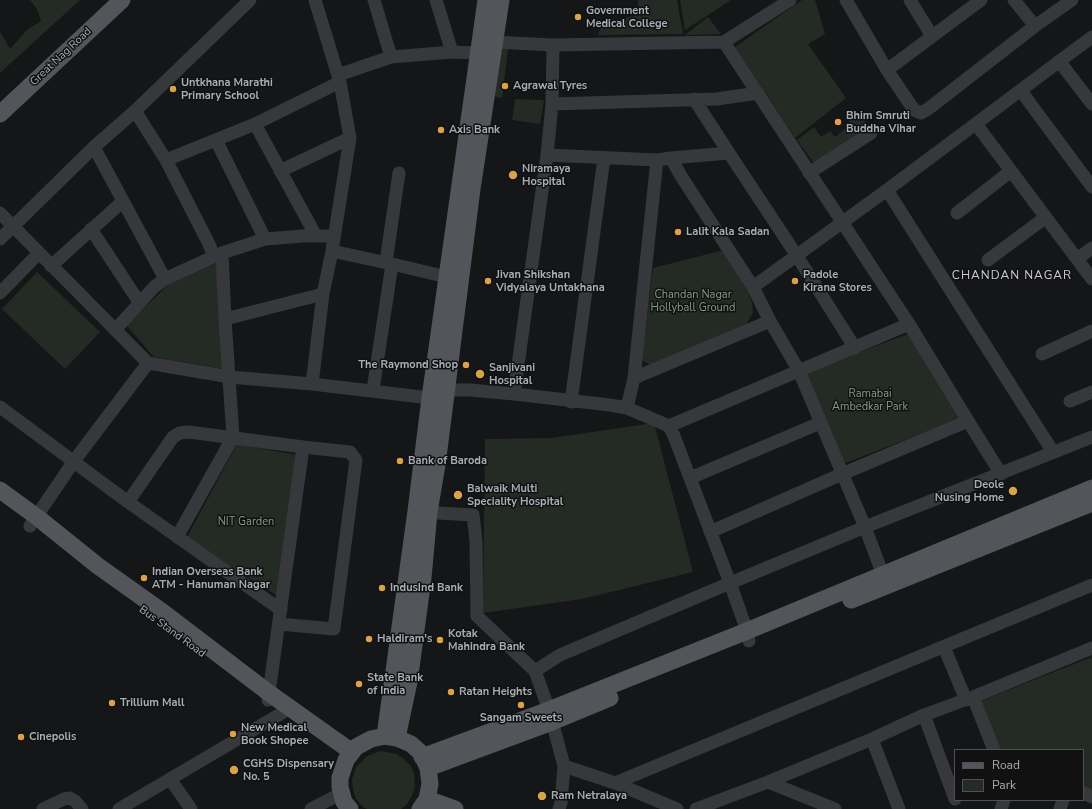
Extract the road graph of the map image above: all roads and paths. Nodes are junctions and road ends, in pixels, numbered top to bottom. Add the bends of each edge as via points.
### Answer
1 (106, 0) edge
2 (122, 0) edge
3 (250, 0) edge
4 (315, 0) edge
5 (374, 0) edge
6 (436, 0) edge
7 (486, 0) edge
8 (502, 0) edge
9 (790, 0) edge
10 (846, 0) edge
11 (910, 0) edge
12 (981, 0) edge
13 (1014, 0) edge
14 (1072, 0) edge
15 (1035, 26) junction
16 (932, 36) junction
17 (1092, 37) edge
18 (494, 42) junction
19 (724, 42) junction
20 (554, 45) junction
21 (452, 52) junction
22 (478, 53) junction
23 (391, 57) junction
24 (1059, 61) junction
25 (886, 70) junction
26 (339, 79) junction
27 (1021, 91) junction
28 (758, 93) junction
29 (0, 99) edge
30 (694, 99) junction
31 (552, 104) junction
32 (1092, 104) edge
33 (135, 111) junction
34 (0, 114) edge
35 (255, 124) junction
36 (976, 124) junction
37 (871, 132) dead end
38 (350, 138) junction
39 (216, 140) junction
40 (94, 147) junction
41 (729, 153) junction
42 (548, 155) junction
43 (604, 158) junction
44 (671, 158) junction
45 (166, 160) junction
46 (657, 160) junction
47 (280, 171) junction
48 (1012, 171) junction
49 (399, 172) dead end
50 (809, 173) junction
51 (1092, 187) edge
52 (887, 190) junction
53 (122, 202) junction
54 (0, 213) edge
55 (957, 213) dead end
56 (1046, 217) junction
57 (841, 222) junction
58 (13, 226) junction
59 (91, 229) junction
60 (316, 236) junction
61 (334, 236) junction
62 (0, 239) edge
63 (265, 239) junction
64 (1092, 248) edge
65 (332, 251) junction
66 (39, 253) junction
67 (218, 255) junction
68 (797, 256) junction
69 (1077, 259) junction
70 (988, 260) dead end
71 (389, 263) junction
72 (51, 266) junction
73 (447, 277) junction
74 (165, 279) junction
75 (1092, 279) edge
76 (753, 287) junction
77 (0, 293) edge
78 (322, 294) junction
79 (139, 302) junction
80 (225, 319) junction
81 (770, 321) junction
82 (908, 324) junction
83 (115, 330) junction
84 (1092, 331) edge
85 (854, 348) junction
86 (1042, 354) dead end
87 (148, 363) junction
88 (799, 371) junction
89 (230, 377) junction
90 (634, 378) junction
91 (312, 384) junction
92 (373, 390) junction
93 (447, 390) junction
94 (1092, 392) edge
95 (514, 394) junction
96 (430, 398) junction
97 (1070, 401) dead end
98 (571, 402) junction
99 (0, 407) edge
100 (627, 408) junction
101 (968, 421) junction
102 (820, 423) junction
103 (669, 426) junction
104 (233, 437) junction
105 (1090, 441) edge
106 (303, 447) junction
107 (1053, 452) junction
108 (74, 461) junction
109 (842, 474) junction
110 (1001, 474) junction
111 (690, 478) junction
112 (1092, 488) edge
113 (0, 490) edge
114 (128, 502) junction
115 (1092, 503) edge
116 (0, 504) edge
117 (422, 512) junction
118 (34, 522) junction
119 (865, 527) junction
120 (710, 532) junction
121 (177, 537) junction
122 (885, 580) junction
123 (730, 583) junction
124 (1092, 586) edge
125 (281, 610) junction
126 (279, 624) junction
127 (748, 636) junction
128 (944, 647) junction
129 (1092, 648) edge
130 (535, 671) junction
131 (268, 698) junction
132 (969, 698) junction
133 (282, 713) junction
134 (924, 715) junction
135 (551, 716) junction
136 (391, 737) junction
137 (872, 739) junction
138 (994, 749) edge
139 (349, 756) junction
140 (425, 762) junction
141 (564, 766) junction
142 (170, 779) junction
143 (768, 782) junction
144 (615, 783) junction
145 (954, 796) edge
146 (344, 804) edge
147 (424, 806) edge
148 (43, 809) edge
149 (82, 809) edge
150 (119, 809) edge
151 (190, 809) edge
152 (311, 809) edge
153 (455, 809) edge
154 (559, 809) edge
155 (677, 809) edge
156 (696, 809) edge
157 (836, 809) edge
158 (899, 809) edge

1 - 29 main road, Great Nag Road
2 - 34 main road, Great Nag Road
3 - 33 street
4 - 26 street
5 - 23 street
6 - 21 street
7 - 22 main road
8 - 18 main road
9 - 19 street
10 - 25 street
11 - 16 street
12 - 16 street
13 - 15 street
14 - 15 street
15 - 25 street via 921,112 914,110
16 - 25 street
17 - 24 street
18 - 20 street
18 - 22 street
18 - 93 main road via 472,189
19 - 20 street
19 - 28 street
20 - 31 street
21 - 22 street
21 - 23 street
22 - 73 main road
23 - 26 street
24 - 27 street
24 - 32 street
26 - 35 street
26 - 38 street
27 - 36 street
27 - 51 street
28 - 30 street via 717,99
28 - 50 street
30 - 31 street
30 - 41 street
31 - 42 street
33 - 40 street
33 - 45 street
35 - 39 street
35 - 47 street
36 - 48 street
36 - 52 street
37 - 50 street
38 - 47 street
38 - 61 street
39 - 45 street
39 - 63 street
40 - 53 street
40 - 58 street
41 - 44 street
41 - 68 street
42 - 43 street
42 - 95 street
43 - 46 street
43 - 98 street
44 - 46 street
44 - 76 street
45 - 67 street via 208,242
46 - 90 street
47 - 60 street
48 - 55 street
48 - 56 street
49 - 71 street
50 - 57 street
52 - 57 street
52 - 107 street
53 - 59 street
53 - 74 street
54 - 58 street
56 - 69 street
56 - 70 street
57 - 68 street
57 - 82 street
58 - 62 street
58 - 66 street
59 - 72 street
59 - 79 street
60 - 61 street
60 - 63 street
61 - 65 street
63 - 67 street
64 - 69 street
65 - 71 street
65 - 78 street
66 - 72 street
66 - 77 street
67 - 74 street
67 - 80 street
68 - 76 street
68 - 85 street
69 - 75 street
71 - 73 street
71 - 92 street
72 - 83 street
73 - 96 main road
74 - 79 street
76 - 81 street
78 - 80 street
78 - 91 street
79 - 83 street
80 - 89 street
81 - 88 street
81 - 90 street
82 - 85 street
82 - 101 street
83 - 87 street
84 - 86 street
85 - 88 street
87 - 89 street
87 - 108 street
88 - 102 street
88 - 103 street
89 - 91 street
89 - 104 street
90 - 100 street
91 - 92 street
92 - 96 street
93 - 95 street
93 - 96 street
93 - 117 main road via 437,465
94 - 97 street
95 - 98 street
96 - 117 main road
98 - 100 street
99 - 108 street
100 - 103 street
101 - 109 street
101 - 110 street
102 - 109 street
102 - 111 street
103 - 111 street
104 - 106 street
104 - 114 street via 189,432 176,435
104 - 121 street
105 - 107 street
106 - 125 street
106 - 126 street via 350,452 356,460 334,629
107 - 110 street
108 - 114 street
108 - 118 street
109 - 119 street
109 - 120 street
110 - 119 street
111 - 120 street
112 - 122 main road
113 - 118 main road
114 - 121 street
115 - 122 main road
116 - 118 main road, Bus Stand Road
117 - 130 street via 473,515 477,616
117 - 136 main road
118 - 131 main road, Bus Stand Road via 134,605
119 - 122 street
119 - 123 street
120 - 123 street
121 - 125 street
122 - 127 main road
123 - 127 street
123 - 130 street via 560,655
124 - 128 street
125 - 126 street
126 - 131 street
127 - 135 main road
128 - 132 street
128 - 144 street
129 - 132 street
130 - 135 street
131 - 133 main road, Bus Stand Road
131 - 139 main road
132 - 134 street
132 - 138 street
133 - 139 main road, Bus Stand Road
133 - 142 street
134 - 137 street
134 - 145 street
135 - 140 main road
135 - 141 street
136 - 139 main road via 371,739 356,747
136 - 140 main road via 411,744
137 - 143 street
137 - 158 street
139 - 146 main road via 340,778
140 - 147 main road via 430,784
141 - 144 street
141 - 154 street
142 - 150 street
142 - 151 street
143 - 156 street
143 - 157 street
144 - 155 street
146 - 152 street
147 - 153 main road
148 - 149 street via 70,798

